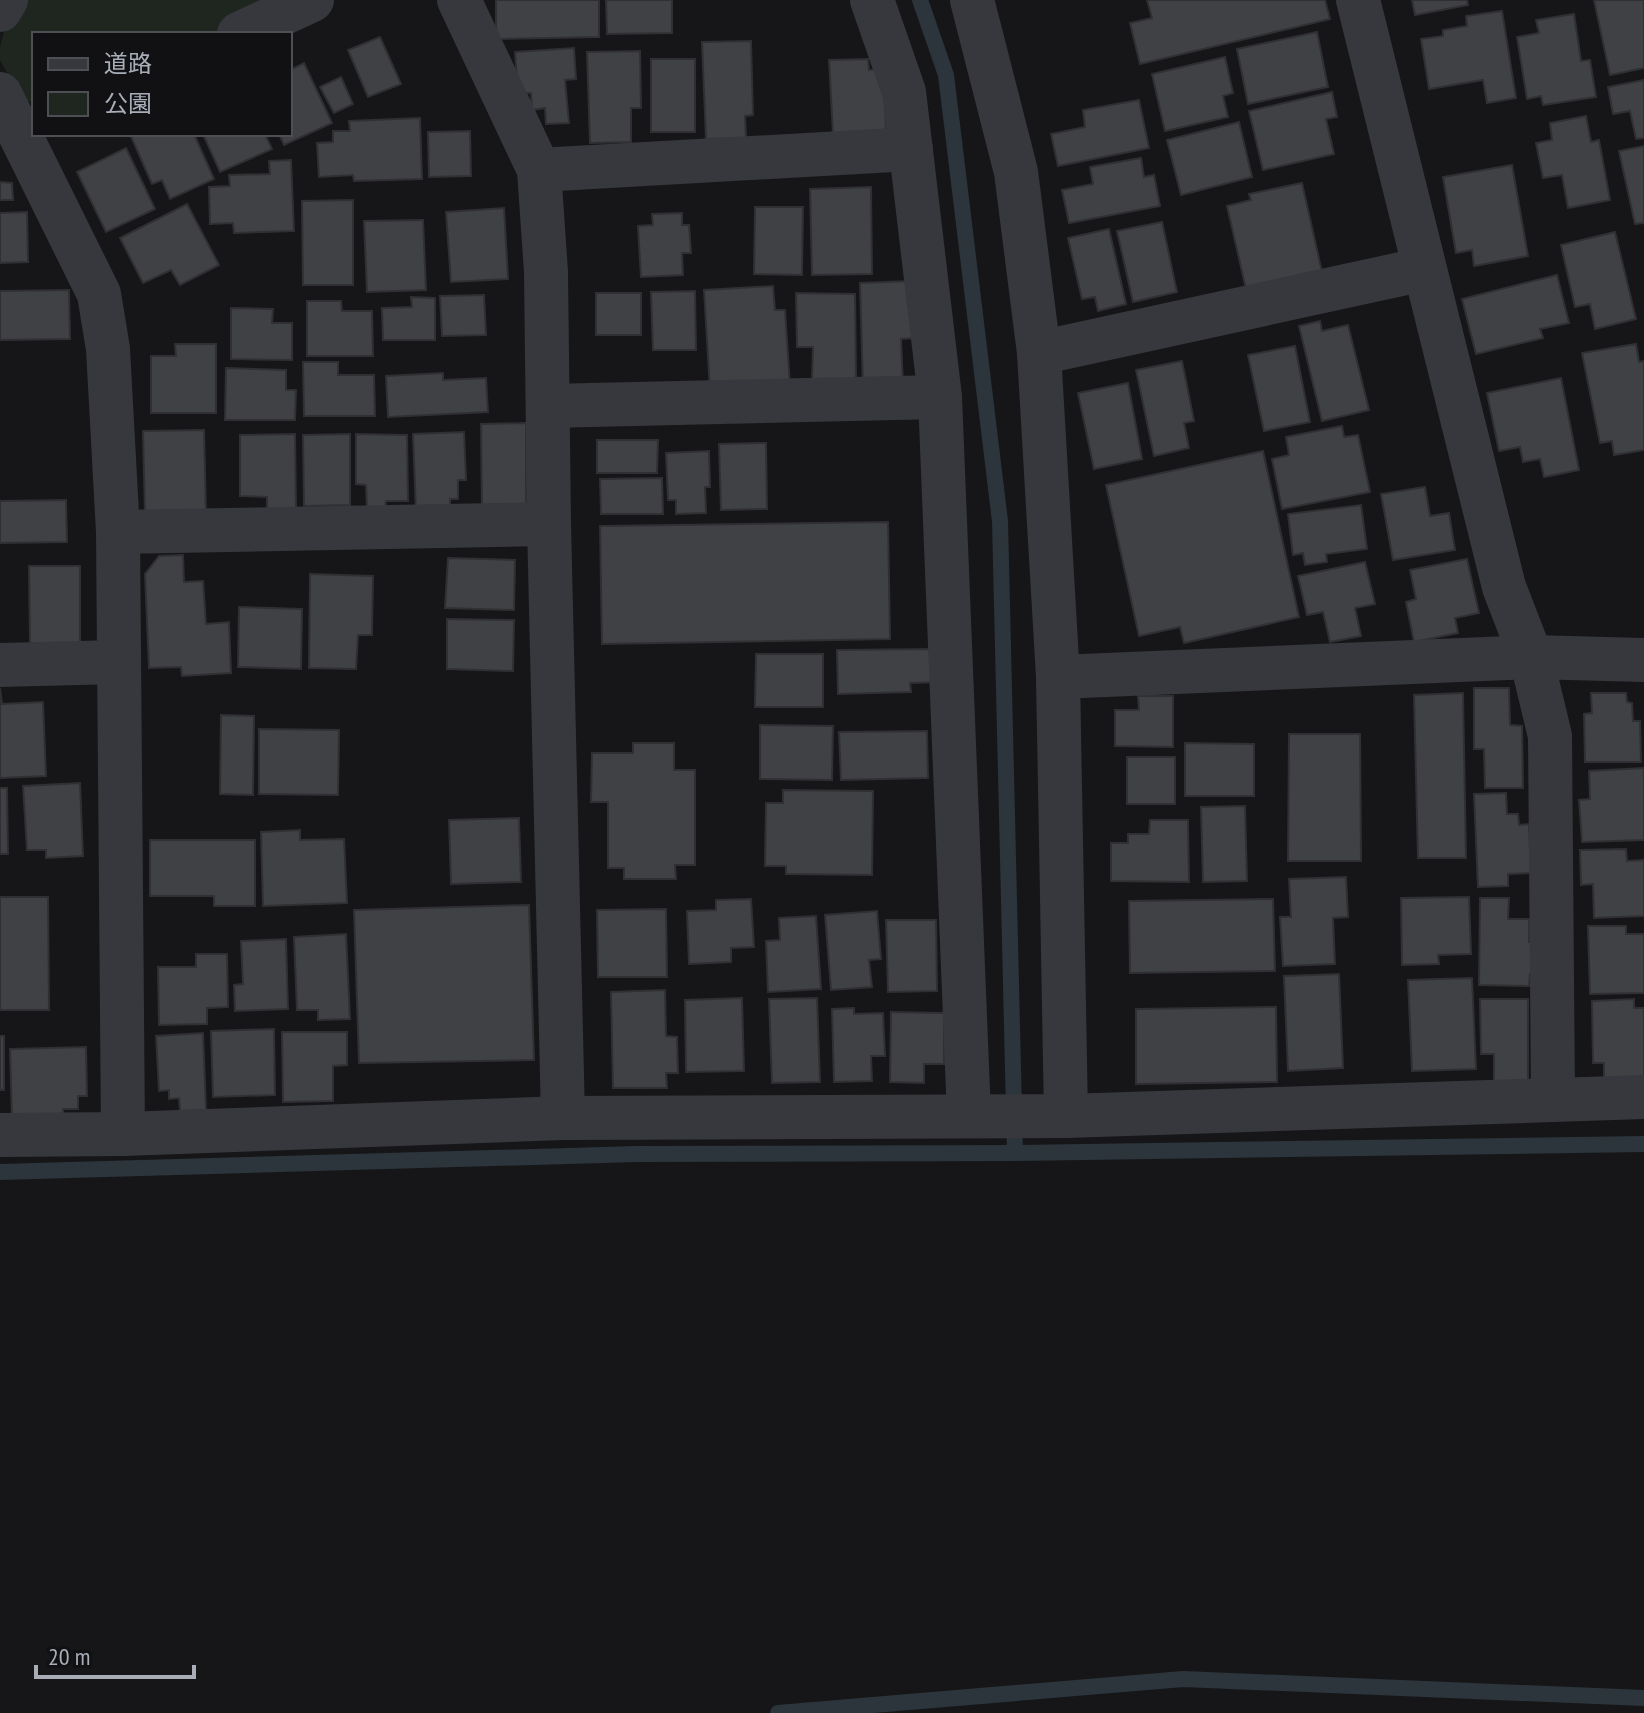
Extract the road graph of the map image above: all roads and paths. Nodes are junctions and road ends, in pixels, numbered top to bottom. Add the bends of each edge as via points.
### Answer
1 (6, 0) edge
2 (312, 0) edge
3 (459, 0) edge
4 (872, 0) edge
5 (972, 0) edge
6 (1358, 0) edge
7 (0, 10) edge
8 (243, 32) edge
9 (0, 94) edge
10 (27, 132) edge
11 (911, 149) junction
12 (539, 170) junction
13 (1424, 269) junction
14 (1039, 353) junction
15 (940, 397) junction
16 (548, 406) junction
17 (549, 524) junction
18 (118, 532) junction
19 (1531, 657) junction
20 (1644, 660) edge
21 (118, 662) junction
22 (0, 665) edge
23 (1058, 677) junction
24 (1644, 1097) edge
25 (1553, 1099) junction
26 (969, 1116) junction
27 (1066, 1116) junction
28 (563, 1118) junction
29 (123, 1134) junction
30 (0, 1135) edge

1 - 7 street
2 - 8 street
3 - 12 street
4 - 11 street via 904,92
5 - 14 street via 1016,172
6 - 13 street
9 - 10 street
10 - 18 street via 99,294 108,349
11 - 12 street
11 - 15 street
12 - 16 street
13 - 14 street
13 - 19 street via 1504,587
14 - 23 street
15 - 16 street
15 - 26 street
16 - 17 street
17 - 18 street
17 - 28 street
18 - 21 street
19 - 20 street
19 - 23 street
19 - 25 street via 1550,736
21 - 22 street
21 - 29 street
23 - 27 street
24 - 25 street
25 - 27 street
26 - 27 street
26 - 28 street
28 - 29 street
29 - 30 street

